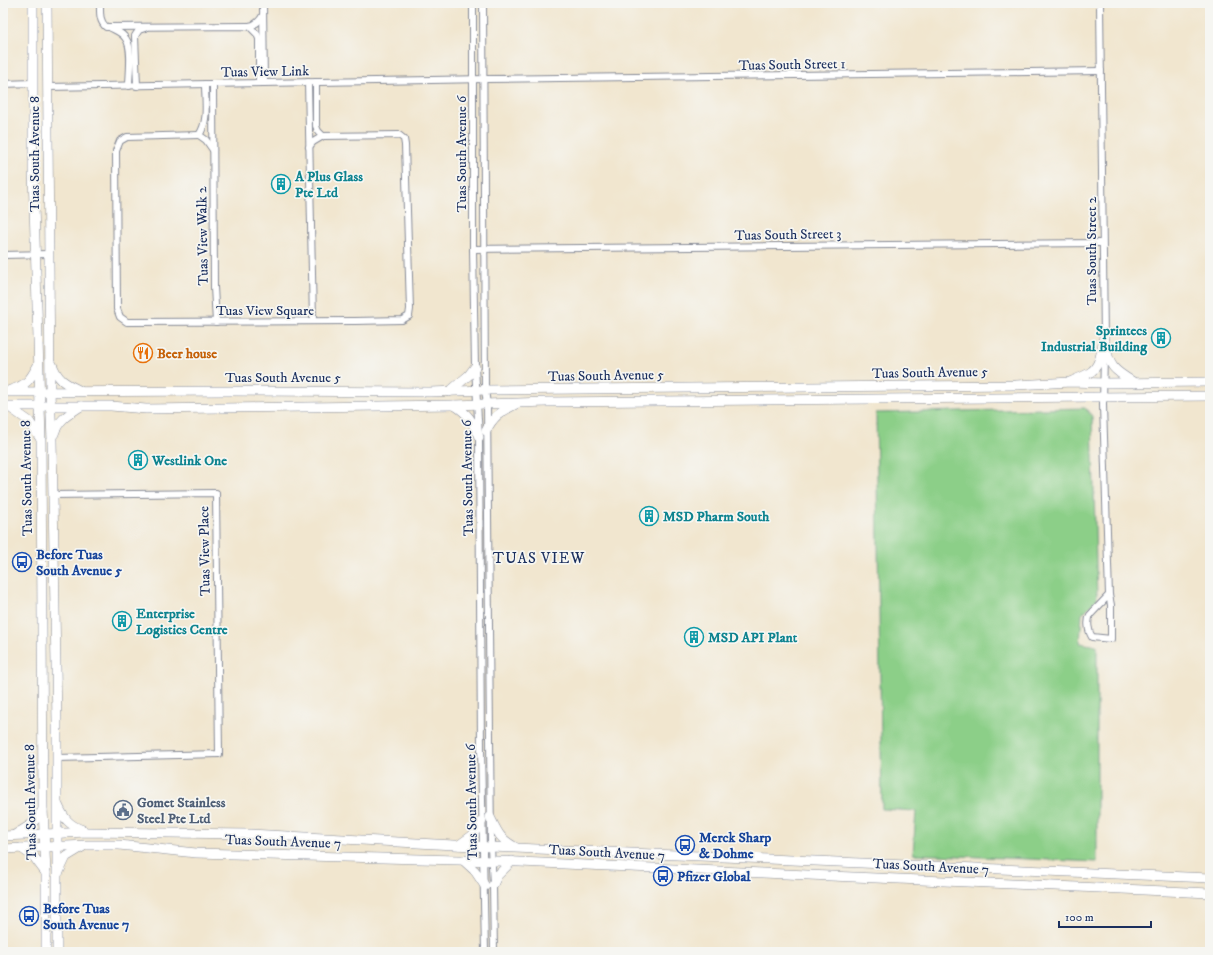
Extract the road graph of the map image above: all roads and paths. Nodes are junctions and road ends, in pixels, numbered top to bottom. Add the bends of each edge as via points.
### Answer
1 (32, 3) edge
2 (47, 3) edge
3 (100, 3) edge
4 (263, 3) edge
5 (473, 3) edge
6 (483, 3) edge
7 (1100, 3) edge
8 (263, 14) junction
9 (249, 26) junction
10 (110, 27) junction
11 (148, 27) junction
12 (1101, 72) junction
13 (483, 79) junction
14 (473, 80) junction
15 (308, 82) junction
16 (316, 82) junction
17 (33, 83) junction
18 (262, 83) junction
19 (3, 84) edge
20 (205, 84) junction
21 (213, 84) junction
22 (129, 86) junction
23 (137, 86) junction
24 (48, 87) junction
25 (199, 136) junction
26 (323, 136) junction
27 (309, 147) junction
28 (213, 150) junction
29 (1102, 243) junction
30 (484, 248) junction
31 (473, 249) junction
32 (36, 254) junction
33 (49, 254) junction
34 (3, 255) edge
35 (313, 321) junction
36 (216, 322) junction
37 (1104, 336) junction
38 (50, 361) junction
39 (38, 364) junction
40 (475, 367) junction
41 (1071, 382) junction
42 (1210, 382) edge
43 (1136, 383) junction
44 (1104, 384) junction
45 (481, 390) junction
46 (3, 392) edge
47 (39, 392) junction
48 (50, 392) junction
49 (82, 392) junction
50 (449, 392) junction
51 (1103, 396) junction
52 (1210, 396) edge
53 (519, 403) junction
54 (482, 404) junction
55 (454, 405) junction
56 (5, 406) edge
57 (40, 406) junction
58 (81, 406) junction
59 (51, 407) junction
60 (483, 434) junction
61 (41, 440) junction
62 (52, 440) junction
63 (53, 494) junction
64 (1109, 595) junction
65 (57, 758) junction
66 (57, 802) junction
67 (43, 809) junction
68 (486, 819) junction
69 (87, 832) junction
70 (57, 833) junction
71 (44, 834) junction
72 (15, 835) junction
73 (3, 836) edge
74 (86, 845) junction
75 (459, 845) junction
76 (45, 846) junction
77 (58, 846) junction
78 (487, 847) junction
79 (3, 848) edge
80 (21, 848) junction
81 (518, 848) junction
82 (463, 860) junction
83 (488, 860) junction
84 (512, 861) junction
85 (46, 873) junction
86 (57, 878) junction
87 (1210, 878) edge
88 (489, 886) junction
89 (1210, 893) edge
90 (46, 952) edge
91 (57, 952) edge
92 (485, 952) edge
93 (494, 952) edge

1 - 17 street, Tuas South Avenue 8
2 - 24 street, Tuas South Avenue 8
3 - 10 street via 100,17 106,27
4 - 8 street
5 - 14 street, Tuas South Avenue 6
6 - 13 street, Tuas South Avenue 6
7 - 12 street, Tuas South Street 2
8 - 9 street via 258,22
8 - 18 street
9 - 11 street
9 - 18 street via 259,39
10 - 11 street
10 - 22 street via 122,34 130,47
11 - 23 street via 139,30 135,36
12 - 13 street, Tuas South Street 1
12 - 29 street, Tuas South Street 2
13 - 14 street, Tuas View Link
13 - 30 street, Tuas South Avenue 6
14 - 16 street, Tuas View Link
14 - 31 street, Tuas South Avenue 6
15 - 16 street, Tuas View Link
15 - 18 street, Tuas View Link
15 - 27 street
16 - 26 street via 316,126
17 - 19 street
17 - 32 street, Tuas South Avenue 8
18 - 21 street, Tuas View Link
20 - 21 street, Tuas View Link
20 - 23 street, Tuas View Link
20 - 25 street via 205,122
21 - 28 street, Tuas View Walk 2
22 - 23 street, Tuas View Link
22 - 24 street, Tuas View Link
24 - 33 street, Tuas South Avenue 8
25 - 28 street via 206,140
25 - 36 street, Tuas View Square via 127,137 120,141 116,151 118,309 120,317 127,322
26 - 27 street
26 - 35 street, Tuas View Square via 399,135 404,139 410,309 409,316 402,320
27 - 35 street
28 - 36 street, Tuas View Walk 2
29 - 30 street, Tuas South Street 3
29 - 37 street, Tuas South Street 2
30 - 31 street, Tuas South Street 3
30 - 45 street, Tuas South Avenue 6
31 - 40 street, Tuas South Avenue 6
32 - 33 street
32 - 34 street
32 - 39 street, Tuas South Avenue 8
33 - 38 street, Tuas South Avenue 8
35 - 36 street, Tuas View Square
37 - 41 street via 1096,367
37 - 43 street via 1107,358 1116,372
37 - 44 street, Tuas South Street 2
38 - 48 street, Tuas South Avenue 8
38 - 49 street via 55,373 63,382
39 - 46 street via 23,386
39 - 47 street, Tuas South Avenue 8
40 - 45 street, Tuas South Avenue 6
40 - 50 street
41 - 44 street, Tuas South Avenue 5
41 - 45 street, Tuas South Avenue 5 via 970,386
42 - 43 street, Tuas South Avenue 5
43 - 44 street, Tuas South Avenue 5
44 - 51 street, Tuas South Street 2
45 - 50 street, Tuas South Avenue 5
45 - 54 street, Tuas South Avenue 6
46 - 47 street, Tuas South Avenue 5
47 - 48 street, Tuas South Avenue 5
47 - 57 street, Tuas South Avenue 8
48 - 49 street, Tuas South Avenue 5
48 - 59 street, Tuas South Avenue 8
49 - 50 street, Tuas South Avenue 5
51 - 52 street, Tuas South Avenue 5
51 - 53 street, Tuas South Avenue 5
51 - 64 street, Tuas South Street 2
53 - 54 street, Tuas South Avenue 5
53 - 60 street via 496,415
54 - 55 street, Tuas South Avenue 5
54 - 60 street, Tuas South Avenue 6
55 - 58 street, Tuas South Avenue 5 via 146,409
55 - 60 street via 462,410
56 - 57 street, Tuas South Avenue 5
56 - 61 street via 24,416
57 - 59 street, Tuas South Avenue 5
57 - 61 street, Tuas South Avenue 8
58 - 59 street, Tuas South Avenue 5
58 - 62 street via 59,423
59 - 62 street, Tuas South Avenue 8
60 - 68 street, Tuas South Avenue 6
61 - 67 street, Tuas South Avenue 8
62 - 63 street, Tuas South Avenue 8
63 - 65 street, Tuas South Avenue 8
63 - 65 street, Tuas View Place via 216,493 219,754
64 - 64 street, Tuas South Street 2 via 1111,639 1092,637 1090,615
65 - 66 street, Tuas South Avenue 8
66 - 69 street via 68,822
66 - 70 street, Tuas South Avenue 8
67 - 71 street, Tuas South Avenue 8
67 - 72 street via 32,824
68 - 75 street via 473,835
68 - 78 street, Tuas South Avenue 6
68 - 81 street via 504,841
69 - 70 street, Tuas South Avenue 7
69 - 75 street, Tuas South Avenue 7 via 250,834
70 - 71 street, Tuas South Avenue 7
70 - 77 street, Tuas South Avenue 8
71 - 72 street, Tuas South Avenue 7
71 - 76 street, Tuas South Avenue 8
72 - 73 street, Tuas South Avenue 7
74 - 77 street, Tuas South Avenue 7
74 - 82 street, Tuas South Avenue 7 via 196,853
74 - 86 street via 66,857
75 - 78 street, Tuas South Avenue 7
76 - 77 street, Tuas South Avenue 7
76 - 80 street, Tuas South Avenue 7
76 - 85 street, Tuas South Avenue 8
77 - 86 street, Tuas South Avenue 8
78 - 81 street, Tuas South Avenue 7
78 - 83 street, Tuas South Avenue 6
79 - 80 street, Tuas South Avenue 7
80 - 85 street via 34,857
81 - 87 street, Tuas South Avenue 7
82 - 83 street, Tuas South Avenue 7
82 - 88 street
83 - 84 street, Tuas South Avenue 7
83 - 88 street, Tuas South Avenue 6
84 - 88 street
84 - 89 street, Tuas South Avenue 7
85 - 90 street, Tuas South Avenue 8
86 - 91 street, Tuas South Avenue 8
88 - 92 street, Tuas South Avenue 6
88 - 93 street, Tuas South Avenue 6

